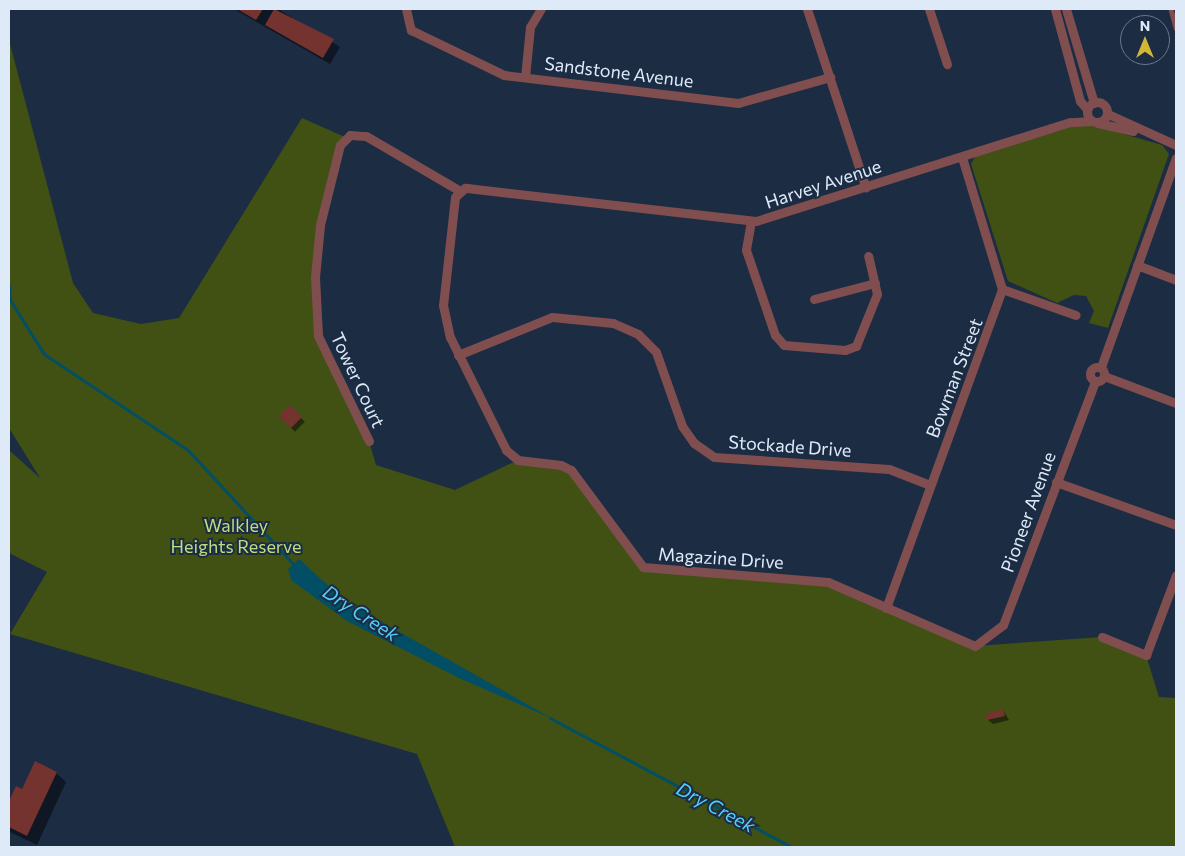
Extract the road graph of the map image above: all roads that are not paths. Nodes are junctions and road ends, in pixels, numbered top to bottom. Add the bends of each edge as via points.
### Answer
1 (406, 9) edge
2 (540, 9) edge
3 (807, 9) edge
4 (929, 9) edge
5 (1055, 9) edge
6 (1066, 9) edge
7 (1171, 9) edge
8 (1176, 28) edge
9 (947, 64) dead end
10 (525, 77) junction
11 (830, 77) junction
12 (1089, 108) junction
13 (1108, 114) junction
14 (1070, 122) junction
15 (1095, 122) junction
16 (1146, 133) junction
17 (1176, 146) edge
18 (962, 157) junction
19 (1176, 158) edge
20 (866, 188) junction
21 (460, 192) junction
22 (751, 222) junction
23 (868, 256) dead end
24 (1137, 265) junction
25 (1176, 280) edge
26 (875, 283) junction
27 (1002, 289) junction
28 (814, 298) dead end
29 (1076, 315) dead end
30 (458, 355) junction
31 (1100, 367) junction
32 (1104, 376) junction
33 (1095, 381) junction
34 (1176, 403) edge
35 (369, 441) dead end
36 (1056, 482) junction
37 (930, 485) junction
38 (1176, 526) edge
39 (1176, 575) edge
40 (886, 608) junction
41 (1102, 636) dead end
42 (980, 646) joint

1 - 10 street, Sandstone Avenue via 412,30 490,72
2 - 10 street via 530,27
3 - 11 street
4 - 9 street
5 - 12 street via 1080,101
6 - 12 street
7 - 8 lane
10 - 11 street, Sandstone Avenue via 738,103
11 - 20 street
12 - 13 street via 1105,105
12 - 14 street, Harvey Avenue
12 - 15 street
13 - 15 street
13 - 16 street
14 - 15 street, Harvey Avenue
14 - 18 street, Harvey Avenue
15 - 16 street, Harvey Avenue
16 - 17 street
18 - 20 street, Harvey Avenue
18 - 27 street
19 - 24 street
20 - 22 street, Harvey Avenue
21 - 22 street, Harvey Avenue via 470,188
21 - 30 street, Magazine Drive via 455,197 443,305 447,331
21 - 35 street, Tower Court via 366,136 350,135 340,145 320,225 314,277 318,336
22 - 26 street via 746,250 775,335 784,345 845,350 856,346 877,294
23 - 26 street
24 - 25 street
24 - 31 street
26 - 28 street
27 - 29 street
27 - 37 street, Bowman Street
30 - 37 street, Stockade Drive via 552,317 612,323 638,334 656,352 682,426 694,443 714,457 888,469
30 - 40 street, Magazine Drive via 509,454 571,470 642,567 828,582
31 - 32 street
31 - 33 street, Pioneer Avenue via 1091,371
32 - 33 street
32 - 34 street
33 - 36 street, Pioneer Avenue
36 - 38 street
36 - 42 street, Pioneer Avenue via 1003,625
37 - 40 street, Bowman Street
39 - 41 street via 1146,655
40 - 42 street, Magazine Drive via 963,644

